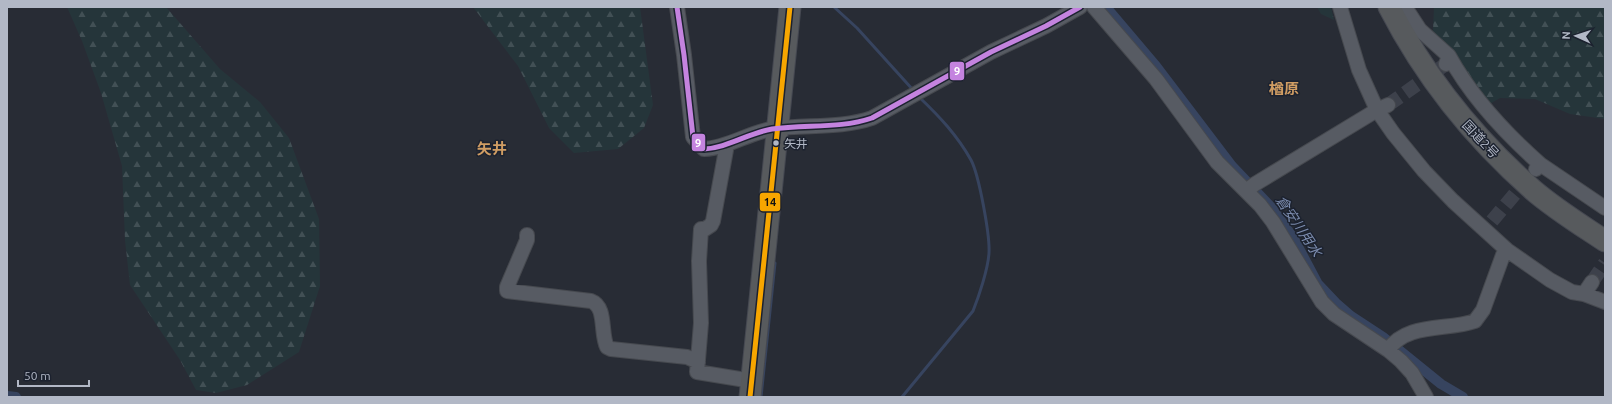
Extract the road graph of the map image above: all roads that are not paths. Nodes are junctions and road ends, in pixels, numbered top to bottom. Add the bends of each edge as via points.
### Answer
1 (677, 7) edge
2 (790, 7) edge
3 (1080, 7) edge
4 (1094, 7) edge
5 (1340, 7) edge
6 (1389, 7) edge
7 (1405, 7) edge
8 (1382, 108) junction
9 (778, 128) junction
10 (725, 145) junction
11 (1250, 188) junction
12 (1605, 208) edge
13 (527, 235) dead end
14 (1605, 241) edge
15 (1507, 250) junction
16 (1592, 282) tunnel mouth
17 (1584, 294) junction
18 (1605, 302) edge
19 (1391, 346) junction
20 (698, 362) junction
21 (751, 389) edge
22 (1426, 397) edge

1 - 10 street via 693,137 704,149
2 - 9 highway
3 - 9 street via 872,118 855,123
4 - 11 street via 1156,79 1217,162
5 - 8 street via 1359,70
6 - 14 highway, 国道2号 via 1429,73 1469,126 1534,191
7 - 12 street via 1420,30 1538,167
8 - 11 street
8 - 15 street via 1393,133 1424,171 1453,201 1488,226
9 - 10 street via 738,138
9 - 21 highway
10 - 20 street via 712,225 701,229 701,323
11 - 19 street via 1322,302 1334,314
13 - 20 street via 507,291 591,301 600,308 607,347 687,357
15 - 17 street via 1550,280 1572,292
15 - 19 street via 1483,310 1476,321 1407,334
16 - 17 street
17 - 18 street
19 - 22 street via 1412,373
20 - 21 street via 697,372

